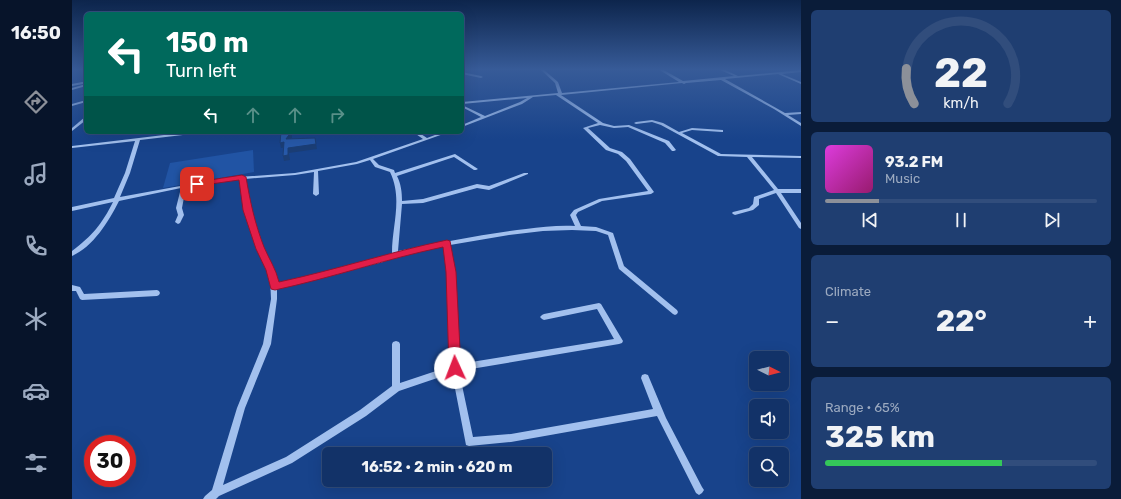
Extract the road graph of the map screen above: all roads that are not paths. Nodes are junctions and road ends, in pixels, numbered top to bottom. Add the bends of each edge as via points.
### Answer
1 (567, 92) edge
2 (745, 92) edge
3 (558, 93) junction
4 (532, 96) junction
5 (84, 102) edge
6 (72, 105) edge
7 (464, 105) edge
8 (464, 106) edge
9 (801, 113) edge
10 (785, 114) junction
11 (484, 117) junction
12 (84, 120) edge
13 (636, 123) dead end
14 (601, 124) junction
15 (464, 125) edge
16 (801, 125) edge
17 (72, 130) edge
18 (722, 130) dead end
19 (679, 133) junction
20 (159, 134) edge
21 (182, 134) edge
22 (418, 134) edge
23 (441, 134) edge
24 (155, 137) junction
25 (138, 139) junction
26 (426, 139) junction
27 (72, 147) edge
28 (674, 150) dead end
29 (748, 155) junction
30 (801, 157) edge
31 (371, 159) junction
32 (476, 168) dead end
33 (316, 171) junction
34 (526, 174) dead end
35 (394, 175) junction
36 (242, 177) junction
37 (184, 186) junction
38 (120, 191) junction
39 (777, 191) junction
40 (801, 191) edge
41 (316, 194) dead end
42 (137, 195) junction
43 (115, 200) junction
44 (399, 203) junction
45 (72, 209) edge
46 (735, 213) dead end
47 (178, 222) dead end
48 (801, 227) edge
49 (579, 228) junction
50 (447, 243) junction
51 (72, 254) edge
52 (395, 255) junction
53 (275, 286) junction
54 (72, 288) edge
55 (157, 293) dead end
56 (676, 312) dead end
57 (544, 317) dead end
58 (396, 344) dead end
59 (455, 368) junction
60 (645, 378) dead end
61 (396, 388) junction
62 (658, 412) junction
63 (699, 490) dead end
64 (216, 493) junction
65 (208, 499) edge

1 - 3 street
2 - 10 street
3 - 4 street
3 - 14 street
4 - 7 street
4 - 11 street via 521,103
5 - 6 street
8 - 11 street
9 - 10 street
10 - 16 street
11 - 15 street
12 - 17 street
13 - 19 street via 654,121
14 - 28 street via 614,127 628,126 667,142
14 - 49 street via 585,128 608,149 620,153 628,160 651,193 601,200 576,211 573,215
18 - 19 street via 692,129
19 - 29 street via 716,154
20 - 24 street
21 - 24 street
22 - 26 street
23 - 26 street
24 - 25 street
25 - 27 street
25 - 38 street
26 - 31 street
29 - 30 street
29 - 39 street
31 - 33 street
31 - 35 street via 377,166 390,170
32 - 35 street via 455,155
33 - 36 street
33 - 41 street
34 - 44 street via 489,188 477,186 423,201
35 - 44 street via 400,187
36 - 37 street
36 - 53 street via 247,210
37 - 42 street
37 - 47 street
38 - 42 street
38 - 43 street
39 - 40 street
39 - 46 street via 756,198 754,208
39 - 48 street
42 - 43 street
43 - 45 street
43 - 51 street via 100,228
44 - 52 street
49 - 50 street via 543,229
49 - 56 street via 610,233 620,267
50 - 52 street
50 - 59 street via 451,272
52 - 53 street via 319,277
53 - 64 street via 267,344 241,408
54 - 55 street via 78,289 82,297
57 - 59 street via 599,306 619,341
58 - 61 street
59 - 61 street
59 - 62 street via 469,442 511,438
60 - 62 street
61 - 64 street via 363,413 289,460
62 - 63 street
64 - 65 street

